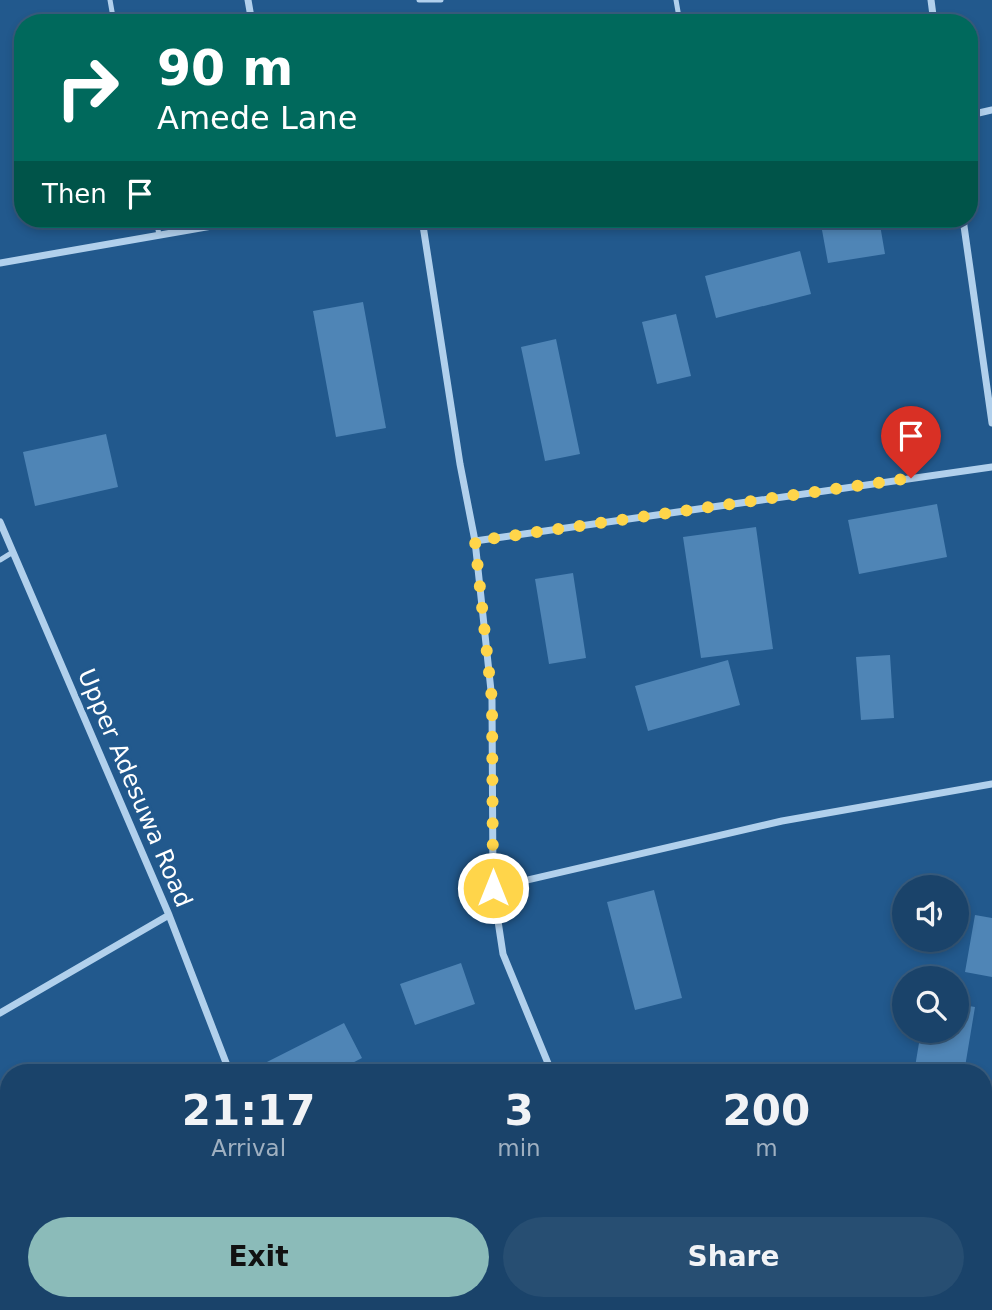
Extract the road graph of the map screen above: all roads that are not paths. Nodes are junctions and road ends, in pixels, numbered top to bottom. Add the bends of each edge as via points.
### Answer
1 (419, 0) edge
2 (442, 0) edge
3 (158, 228) edge
4 (200, 228) edge
5 (423, 228) edge
6 (964, 228) edge
7 (159, 235) junction
8 (0, 263) edge
9 (992, 423) edge
10 (992, 467) edge
11 (0, 522) edge
12 (475, 541) junction
13 (13, 552) junction
14 (0, 560) edge
15 (992, 785) edge
16 (493, 888) junction
17 (169, 915) junction
18 (0, 1013) edge
19 (227, 1064) edge
20 (548, 1064) edge

1 - 2 lane
3 - 7 lane
4 - 7 street
5 - 12 street
6 - 9 street
7 - 8 street
10 - 12 street
11 - 13 street, Upper Adesuwa Road
12 - 16 street via 492,700
13 - 14 lane
13 - 17 street, Upper Adesuwa Road
15 - 16 street via 782,821
16 - 20 street via 503,954
17 - 18 street
17 - 19 street, Upper Adesuwa Road

